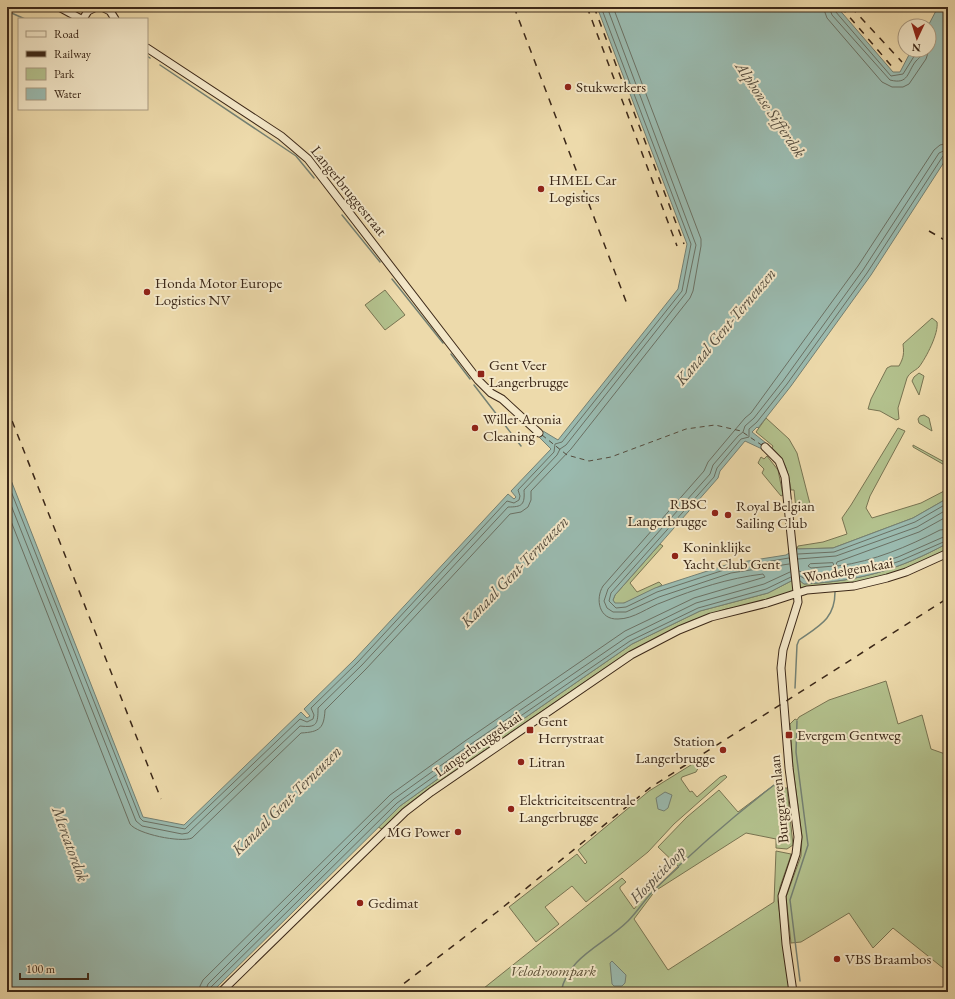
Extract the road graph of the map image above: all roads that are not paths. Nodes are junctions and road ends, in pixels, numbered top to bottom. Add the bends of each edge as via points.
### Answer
1 (59, 7) edge
2 (68, 7) edge
3 (96, 7) edge
4 (102, 7) edge
5 (83, 17) edge
6 (114, 18) edge
7 (148, 49) edge
8 (539, 433) dead end
9 (765, 447) dead end
10 (948, 553) edge
11 (797, 593) junction
12 (221, 992) edge
13 (793, 992) edge

1 - 5 main road
2 - 5 main road
3 - 5 main road
4 - 6 main road via 110,11
7 - 8 main road, Langerbruggestraat via 281,136 308,159 478,380
9 - 11 main road, Burggravenlaan via 783,469
10 - 11 main road, Wondelgemkaai via 887,578 854,586
11 - 12 main road, Langerbruggekaai via 767,604 727,612 694,623 650,644 430,792 404,812
11 - 13 main road, Burggravenlaan via 797,608 782,656 789,775 798,837 796,854 782,896

